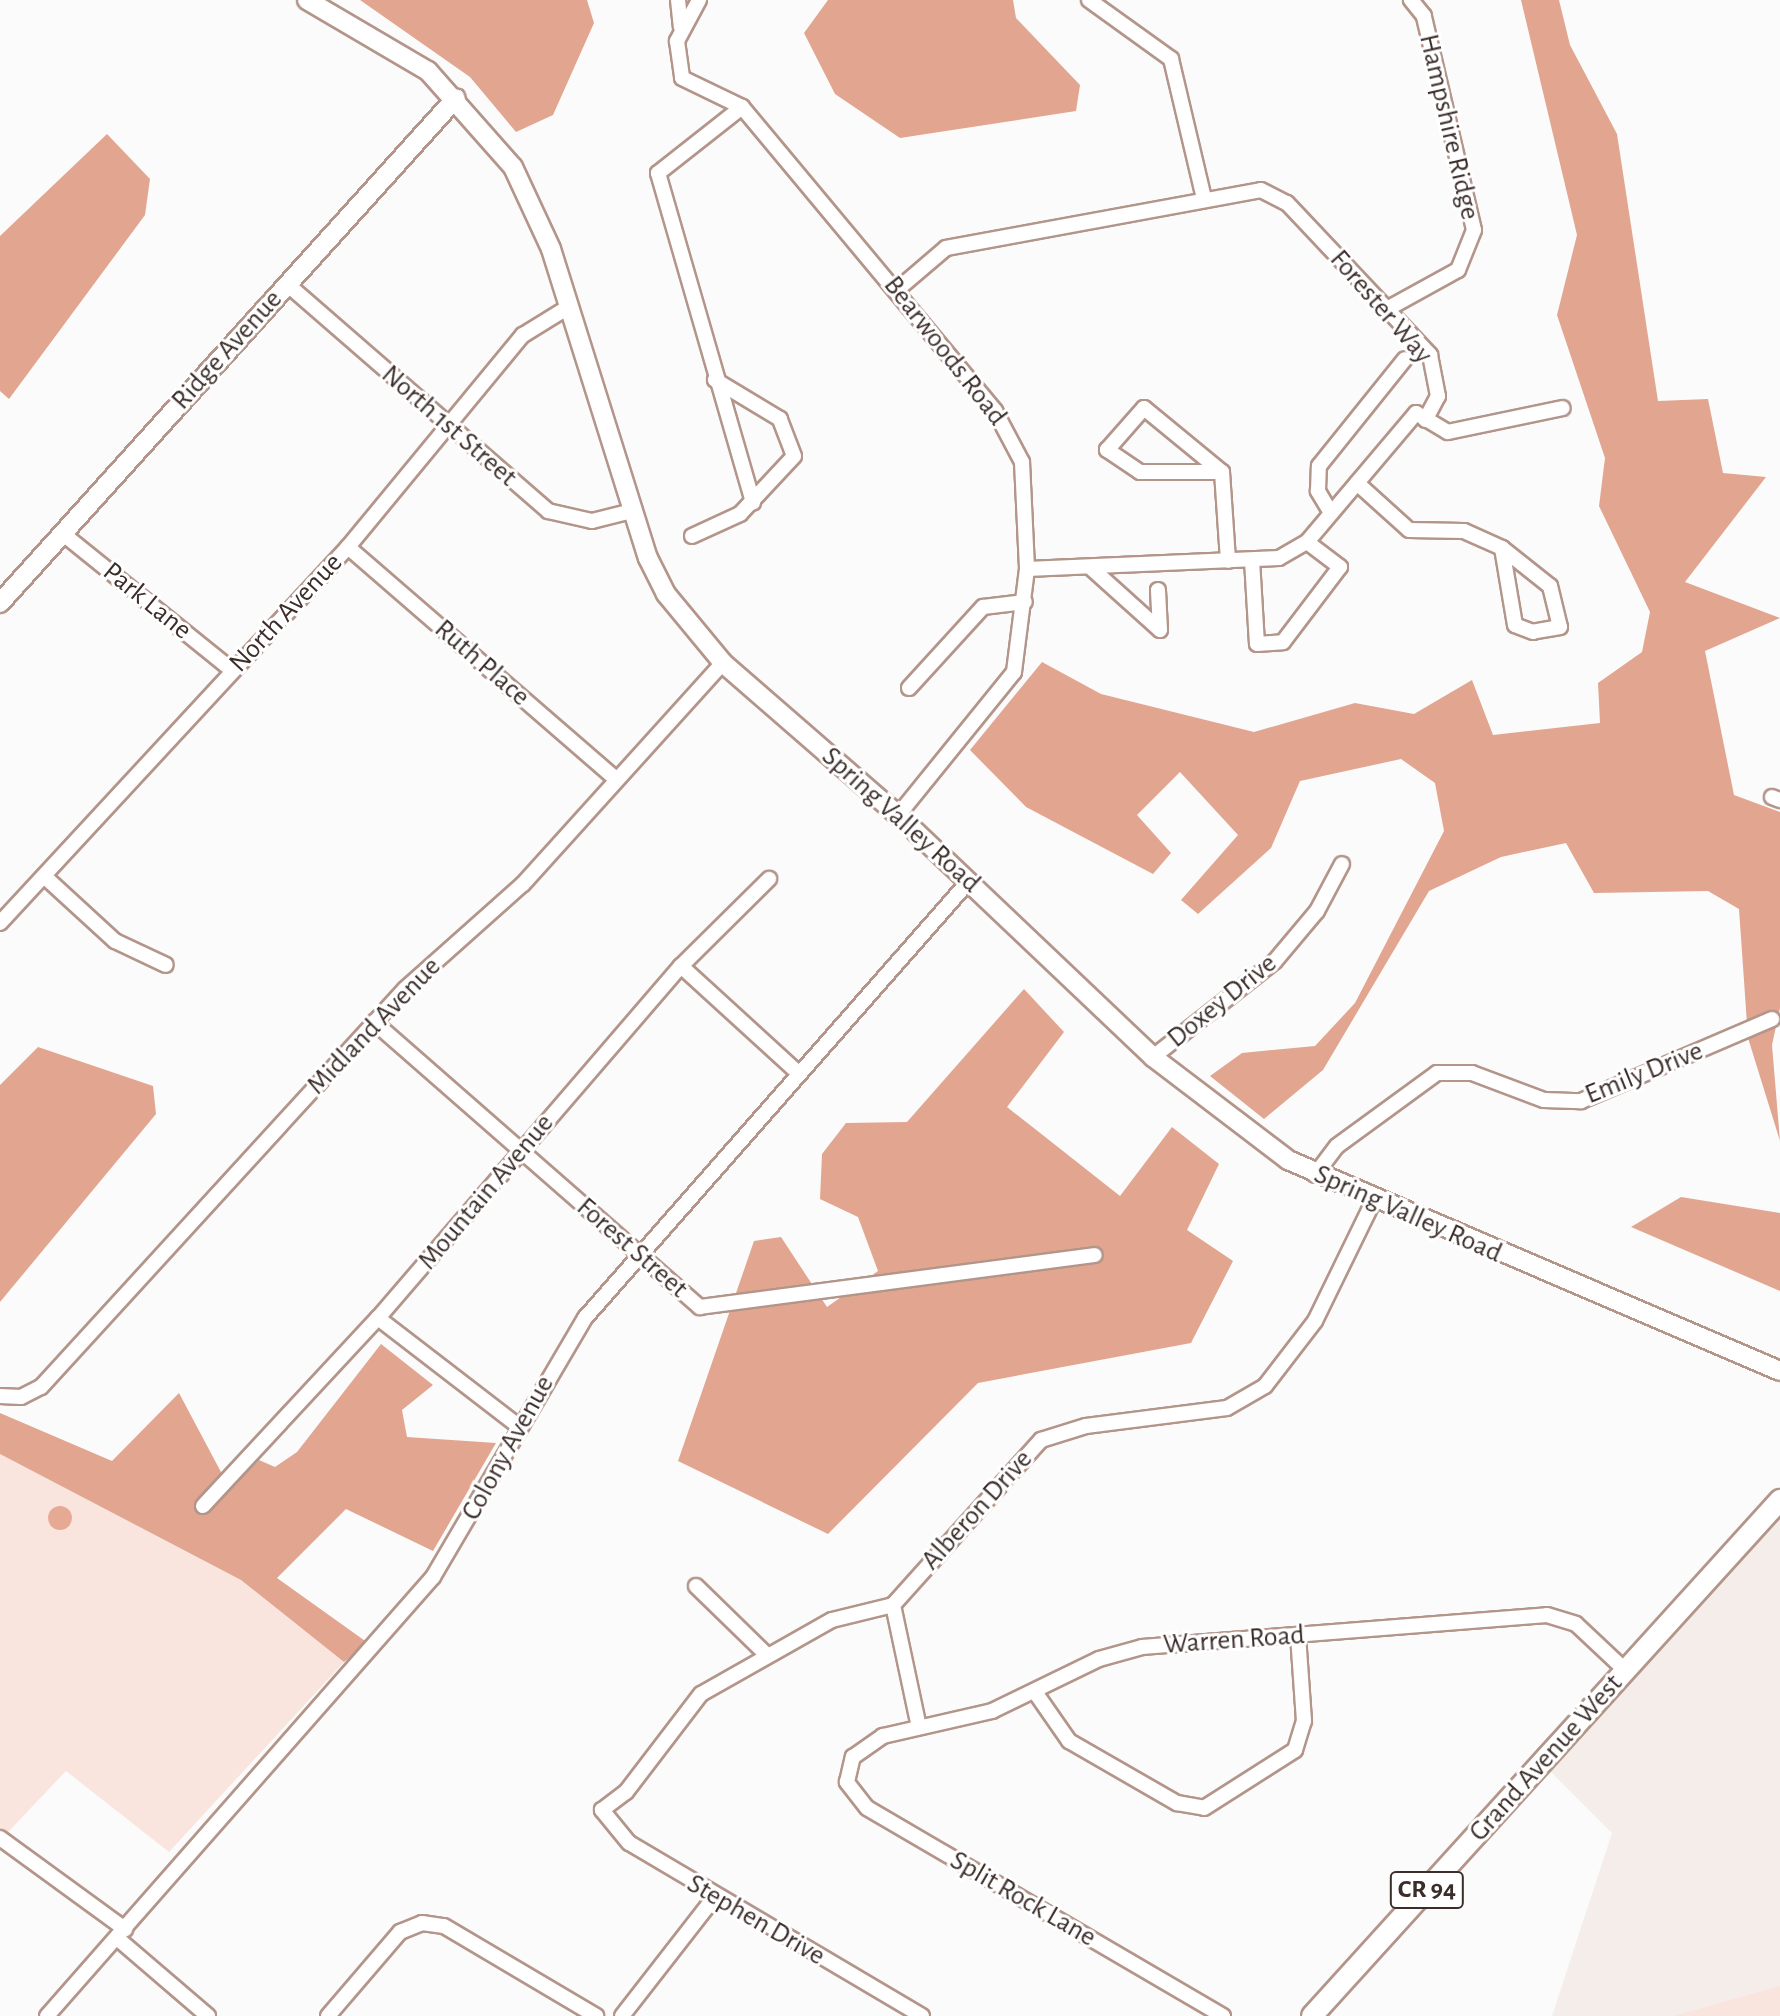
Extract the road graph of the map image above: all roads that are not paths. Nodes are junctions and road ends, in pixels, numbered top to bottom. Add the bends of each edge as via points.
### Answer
1 (307, 0) edge
2 (678, 0) edge
3 (699, 0) edge
4 (1089, 0) edge
5 (1411, 0) edge
6 (681, 28) junction
7 (456, 98) junction
8 (742, 107) junction
9 (1204, 199) junction
10 (287, 284) junction
11 (898, 289) junction
12 (570, 306) junction
13 (1387, 309) junction
14 (1405, 359) dead end
15 (715, 380) junction
16 (1563, 408) dead end
17 (1425, 420) junction
18 (450, 430) junction
19 (1222, 472) junction
20 (1357, 483) junction
21 (753, 503) junction
22 (629, 512) junction
23 (1331, 513) junction
24 (62, 533) junction
25 (692, 536) dead end
26 (1307, 542) junction
27 (348, 547) junction
28 (1502, 548) junction
29 (1252, 560) junction
30 (1228, 561) junction
31 (1090, 567) junction
32 (1027, 569) junction
33 (1158, 590) dead end
34 (1025, 602) junction
35 (0, 603) edge
36 (723, 663) junction
37 (232, 670) junction
38 (909, 688) dead end
39 (616, 779) junction
40 (898, 815) junction
41 (1342, 864) dead end
42 (44, 876) junction
43 (769, 879) dead end
44 (969, 881) junction
45 (0, 923) edge
46 (166, 965) dead end
47 (681, 966) junction
48 (1772, 1019) dead end
49 (374, 1022) junction
50 (1153, 1057) junction
51 (798, 1073) junction
52 (519, 1153) junction
53 (1315, 1175) junction
54 (1373, 1202) junction
55 (640, 1252) junction
56 (1095, 1255) dead end
57 (378, 1318) junction
58 (1780, 1371) edge
59 (0, 1396) edge
60 (517, 1425) junction
61 (1780, 1500) edge
62 (203, 1506) dead end
63 (696, 1586) dead end
64 (893, 1605) junction
65 (1298, 1636) junction
66 (767, 1655) junction
67 (1626, 1671) junction
68 (1035, 1692) junction
69 (919, 1727) junction
70 (849, 1765) joint
71 (0, 1838) edge
72 (714, 1898) junction
73 (121, 1934) junction
74 (47, 2016) edge
75 (208, 2016) edge
76 (328, 2016) edge
77 (596, 2016) edge
78 (622, 2016) edge
79 (922, 2016) edge
80 (1223, 2016) edge
81 (1312, 2016) edge

1 - 7 street, Spring Valley Road via 395,48
2 - 6 street, Bearwoods Road
3 - 6 street
4 - 9 street via 1171,59
5 - 13 street, Hampshire Ridge via 1424,16 1474,230 1458,270
6 - 8 street, Bearwoods Road via 676,53 682,78
7 - 10 street, Ridge Avenue
7 - 12 street, Spring Valley Road via 531,197
8 - 11 street, Bearwoods Road
8 - 15 street via 658,173
9 - 11 street, Forester Way via 946,248
9 - 13 street, Forester Way via 1246,189 1275,195
10 - 18 street, North 1st Street
10 - 24 street, Ridge Avenue
11 - 32 street, Bearwoods Road via 1016,448
12 - 18 street, North Avenue via 523,335
12 - 22 street, Spring Valley Road
13 - 17 street, Forester Way via 1436,368 1438,396
14 - 23 street via 1319,466 1318,491
15 - 21 street
15 - 21 street via 780,419 795,445 789,469
16 - 17 street via 1448,432
17 - 20 street, Forester Way via 1416,413
18 - 22 street, North 1st Street via 548,511 592,521
18 - 27 street, North Avenue
19 - 19 street via 1144,408 1107,450 1140,472
19 - 30 street
20 - 23 street, Forester Way
20 - 28 street via 1409,530 1464,531
21 - 25 street
22 - 36 street, Spring Valley Road via 666,594
23 - 26 street, Forester Way
24 - 35 street, Ridge Avenue
24 - 37 street, Park Lane
26 - 29 street, Forester Way via 1279,558
26 - 29 street via 1340,567 1283,642 1257,644
27 - 37 street, North Avenue
27 - 39 street, Ruth Place
28 - 28 street via 1515,625 1533,632 1560,627 1550,586
29 - 30 street, Forester Way
30 - 31 street, Forester Way
31 - 32 street, Forester Way
31 - 33 street via 1160,630
32 - 34 street, Bearwoods Road
34 - 38 street via 983,607
34 - 40 street, Bearwoods Road via 1014,672
36 - 39 street, Midland Avenue
36 - 40 street, Spring Valley Road
37 - 42 street, North Avenue
39 - 49 street, Midland Avenue via 523,884
40 - 44 street, Spring Valley Road
41 - 50 street, Doxey Drive via 1317,911 1275,961
42 - 45 street, North Avenue
42 - 46 street via 115,941
43 - 47 street, Mountain Avenue
44 - 50 street, Spring Valley Road
44 - 51 street, Colony Avenue
47 - 51 street
47 - 52 street, Mountain Avenue
48 - 53 street, Emily Drive via 1581,1101 1544,1100 1472,1073 1437,1073 1337,1146
49 - 52 street, Forest Street
49 - 59 street, Midland Avenue via 30,1394
50 - 53 street, Spring Valley Road
51 - 55 street, Colony Avenue
52 - 55 street, Forest Street
52 - 57 street, Mountain Avenue
53 - 54 street, Spring Valley Road
54 - 58 street, Spring Valley Road
54 - 64 street, Alberon Drive via 1315,1321 1265,1386 1227,1408 1086,1426 1041,1440
55 - 56 street, Forest Street via 700,1307
55 - 60 street, Colony Avenue via 585,1318
57 - 60 street
57 - 62 street, Mountain Avenue
60 - 73 street, Colony Avenue via 433,1577
61 - 67 main road, Grand Avenue West / CR 94
63 - 66 street
64 - 66 street via 832,1620
64 - 69 street
65 - 67 street, Warren Road via 1555,1616 1576,1624
65 - 68 street, Warren Road via 1127,1649
65 - 68 street via 1304,1721 1295,1750 1204,1808 1177,1803 1069,1741
66 - 72 street, Stephen Drive via 686,1707 626,1792 602,1810 629,1843
67 - 81 main road, Grand Avenue West / CR 94
68 - 69 street, Warren Road via 992,1711
69 - 70 street, Warren Road via 866,1744
70 - 80 street, Split Rock Lane via 849,1789 867,1808
71 - 73 street
72 - 78 street
72 - 79 street, Stephen Drive
73 - 74 street, Colony Avenue
73 - 75 street
76 - 77 street via 400,1932 422,1923 444,1926

